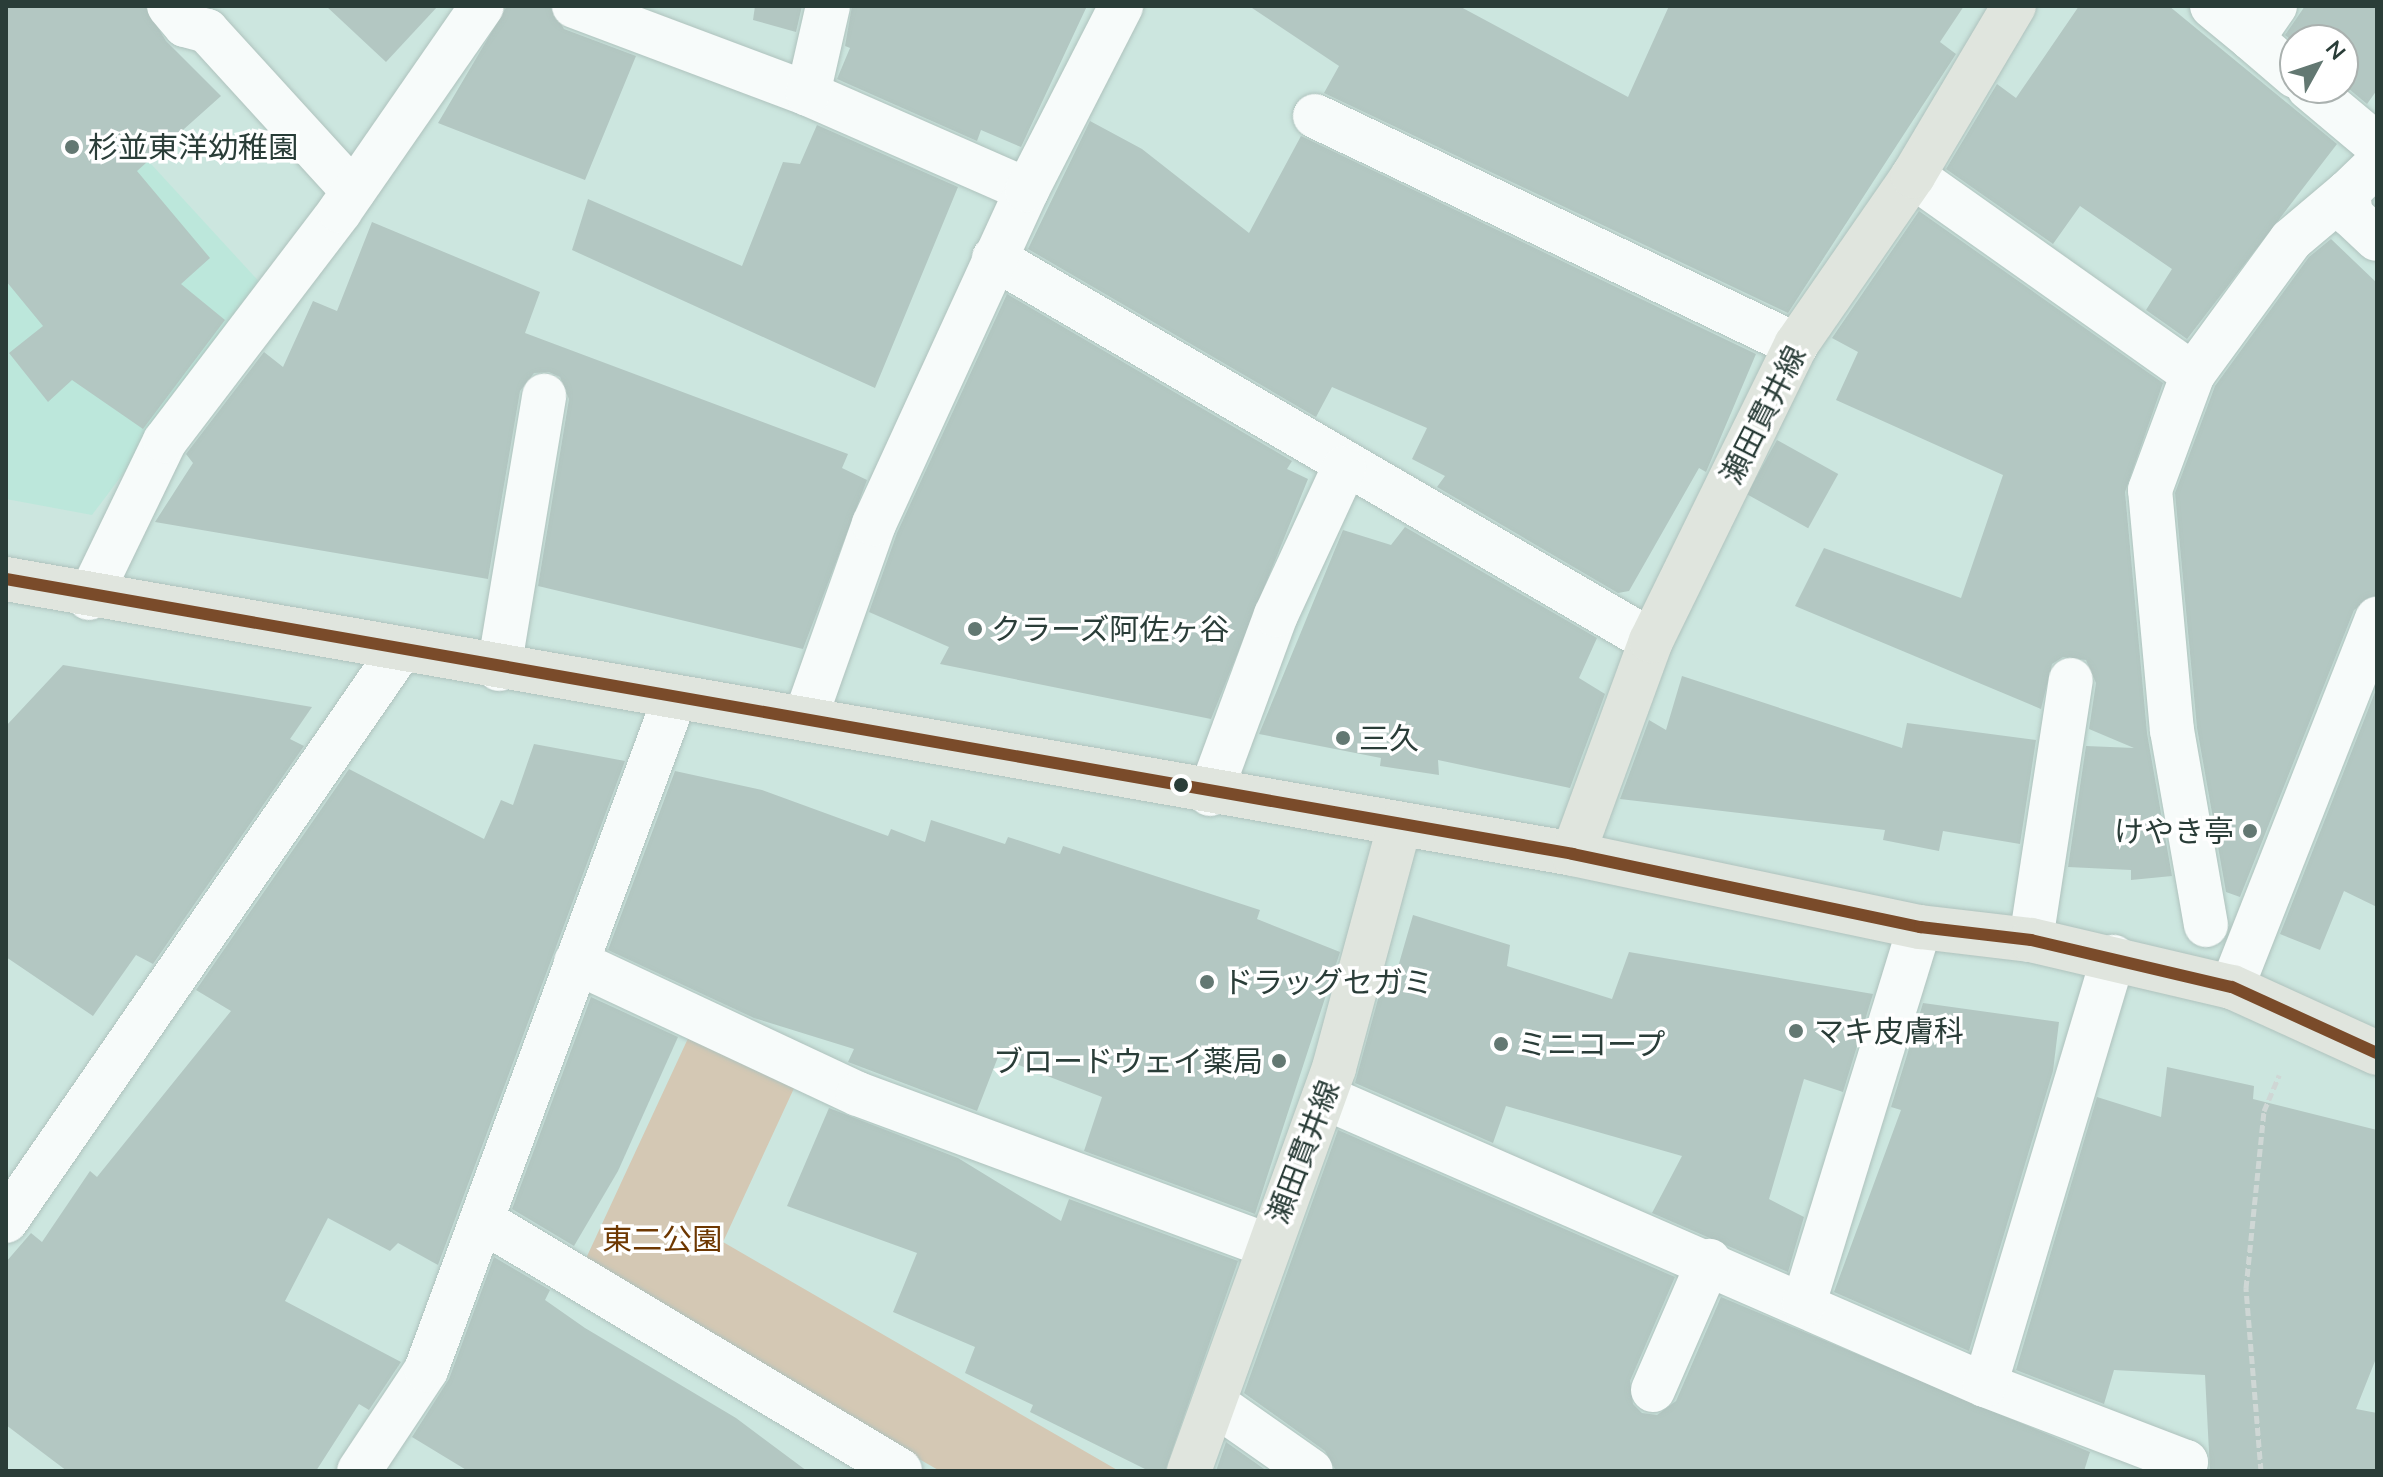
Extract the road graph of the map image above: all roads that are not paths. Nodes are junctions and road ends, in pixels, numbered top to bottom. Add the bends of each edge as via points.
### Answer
1 (169, 6) edge
2 (482, 6) edge
3 (574, 6) edge
4 (828, 6) edge
5 (1121, 6) edge
6 (2014, 6) edge
7 (2212, 6) edge
8 (2263, 23) edge
9 (2279, 50) edge
10 (808, 94) junction
11 (2328, 104) edge
12 (1315, 116) dead end
13 (2377, 145) edge
14 (1913, 176) junction
15 (2362, 178) edge
16 (1027, 190) junction
17 (353, 191) junction
18 (2377, 239) edge
19 (994, 258) junction
20 (1796, 345) junction
21 (2193, 374) junction
22 (544, 396) dead end
23 (1344, 468) junction
24 (6, 579) edge
25 (89, 598) junction
26 (2377, 619) edge
27 (1651, 641) junction
28 (399, 652) junction
29 (499, 669) junction
30 (2071, 680) dead end
31 (674, 700) junction
32 (806, 716) junction
33 (1210, 794) junction
34 (1399, 827) junction
35 (1573, 854) junction
36 (2206, 925) dead end
37 (1920, 927) junction
38 (2031, 940) junction
39 (2113, 957) junction
40 (576, 962) junction
41 (2232, 987) junction
42 (2377, 1053) edge
43 (1324, 1097) junction
44 (6, 1221) edge
45 (483, 1221) junction
46 (1268, 1246) junction
47 (1709, 1261) junction
48 (1804, 1303) junction
49 (1985, 1385) junction
50 (1653, 1390) dead end
51 (1214, 1403) junction
52 (2196, 1468) edge
53 (359, 1471) edge
54 (900, 1471) edge
55 (1189, 1471) edge
56 (1311, 1471) edge

1 - 17 street via 185,25 207,31
2 - 17 street
3 - 10 street
4 - 10 street
5 - 16 street
6 - 14 main road, 瀬田貫井線
7 - 8 street
8 - 9 street
10 - 16 street
11 - 13 street
12 - 20 street
14 - 20 main road, 瀬田貫井線
14 - 21 street
15 - 18 street via 2351,215
15 - 21 street via 2291,240
16 - 19 street
17 - 25 street via 165,441
19 - 23 street
19 - 32 street via 874,524
20 - 27 main road, 瀬田貫井線
21 - 36 street via 2150,490 2172,731
22 - 29 street
23 - 27 street
23 - 33 street via 1276,615
24 - 25 main road
25 - 28 main road
26 - 41 street
27 - 35 main road, 瀬田貫井線
28 - 29 main road
28 - 44 street
29 - 31 main road
30 - 38 street
31 - 32 main road
31 - 40 street
32 - 33 main road
33 - 34 main road
34 - 35 main road
34 - 43 main road, 瀬田貫井線
35 - 37 main road
37 - 38 main road
37 - 48 street
38 - 39 main road
39 - 41 main road
39 - 49 street
40 - 45 street
40 - 46 street via 858,1094
41 - 42 main road
43 - 46 main road, 瀬田貫井線
43 - 47 street
45 - 53 street via 426,1370
45 - 54 street
46 - 51 main road, 瀬田貫井線
47 - 48 street
47 - 50 street
48 - 49 street
49 - 52 street
51 - 55 main road, 瀬田貫井線
51 - 56 street

